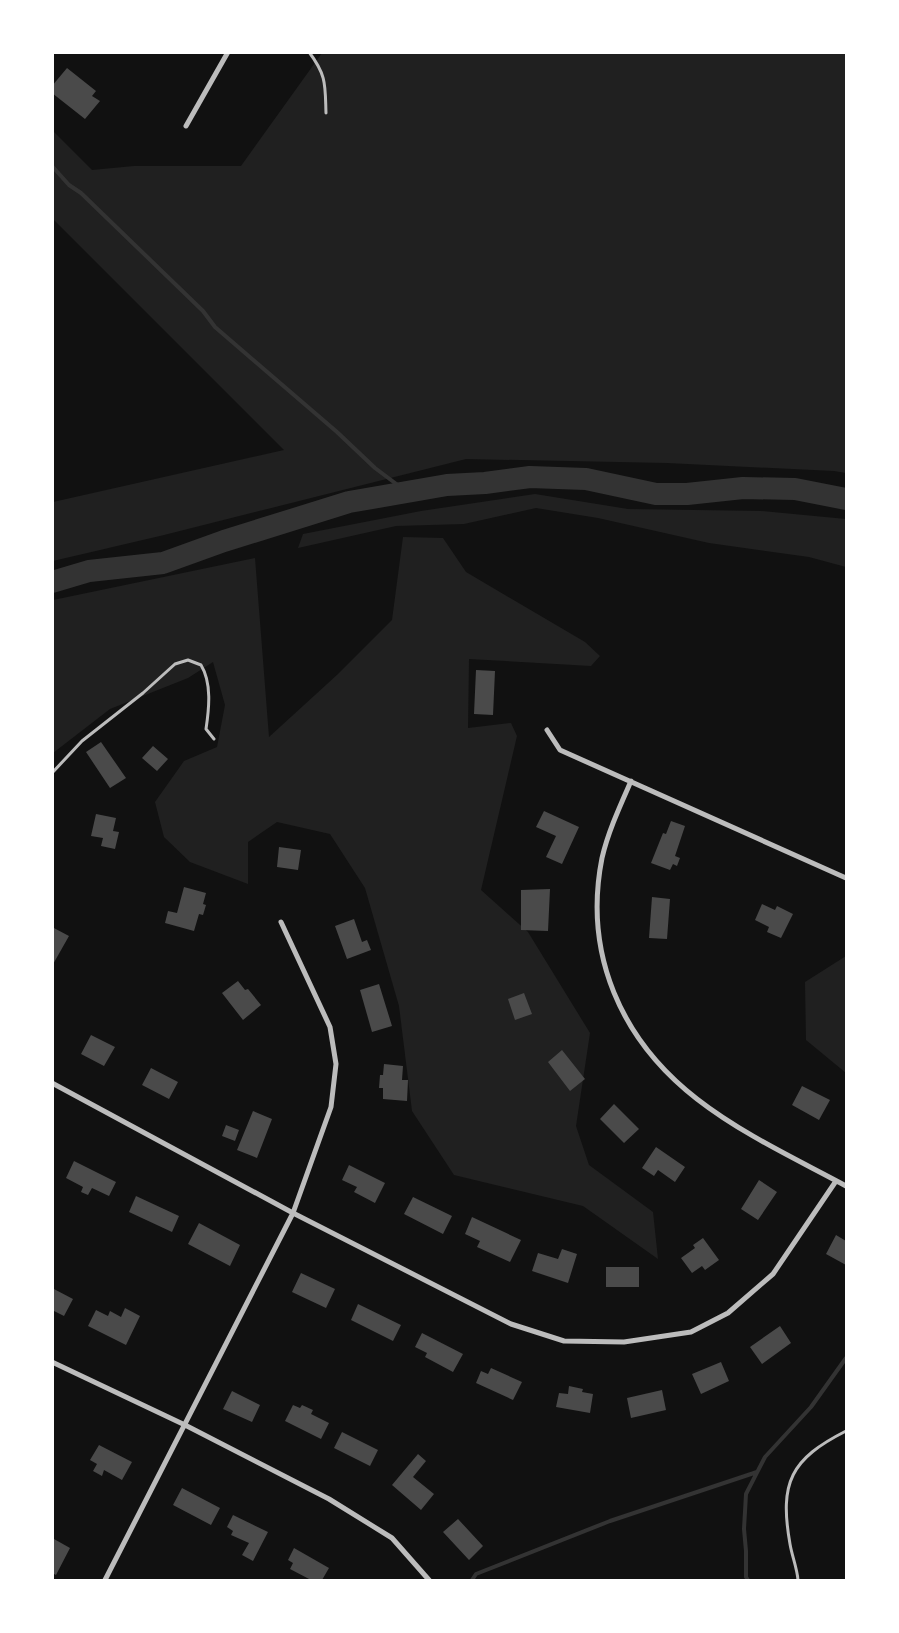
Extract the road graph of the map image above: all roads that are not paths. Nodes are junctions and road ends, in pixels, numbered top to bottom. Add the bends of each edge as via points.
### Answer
1 (228, 52) edge
2 (309, 52) edge
3 (326, 112) dead end
4 (186, 126) dead end
5 (547, 730) dead end
6 (214, 739) dead end
7 (52, 773) edge
8 (631, 781) junction
9 (846, 878) edge
10 (281, 922) dead end
11 (52, 1083) edge
12 (837, 1180) junction
13 (846, 1186) edge
14 (293, 1213) junction
15 (52, 1362) edge
16 (185, 1425) junction
17 (846, 1431) edge
18 (105, 1581) edge
19 (429, 1581) edge
20 (798, 1581) edge

1 - 4 street
2 - 3 lane via 326,87
5 - 8 street via 560,750
6 - 7 lane via 206,729 207,678 201,665 188,660 175,664 106,721
8 - 9 street
8 - 12 street via 605,848 598,885 602,959 620,1010 654,1058 697,1099 754,1136
10 - 14 street via 330,1027 336,1065 331,1107
11 - 14 street
12 - 13 street
12 - 14 street via 773,1274 729,1313 691,1332 624,1342 564,1341 511,1324
14 - 16 street
15 - 16 street
16 - 18 street
16 - 19 street via 329,1498 392,1538
17 - 20 lane via 807,1454 786,1491 789,1543

